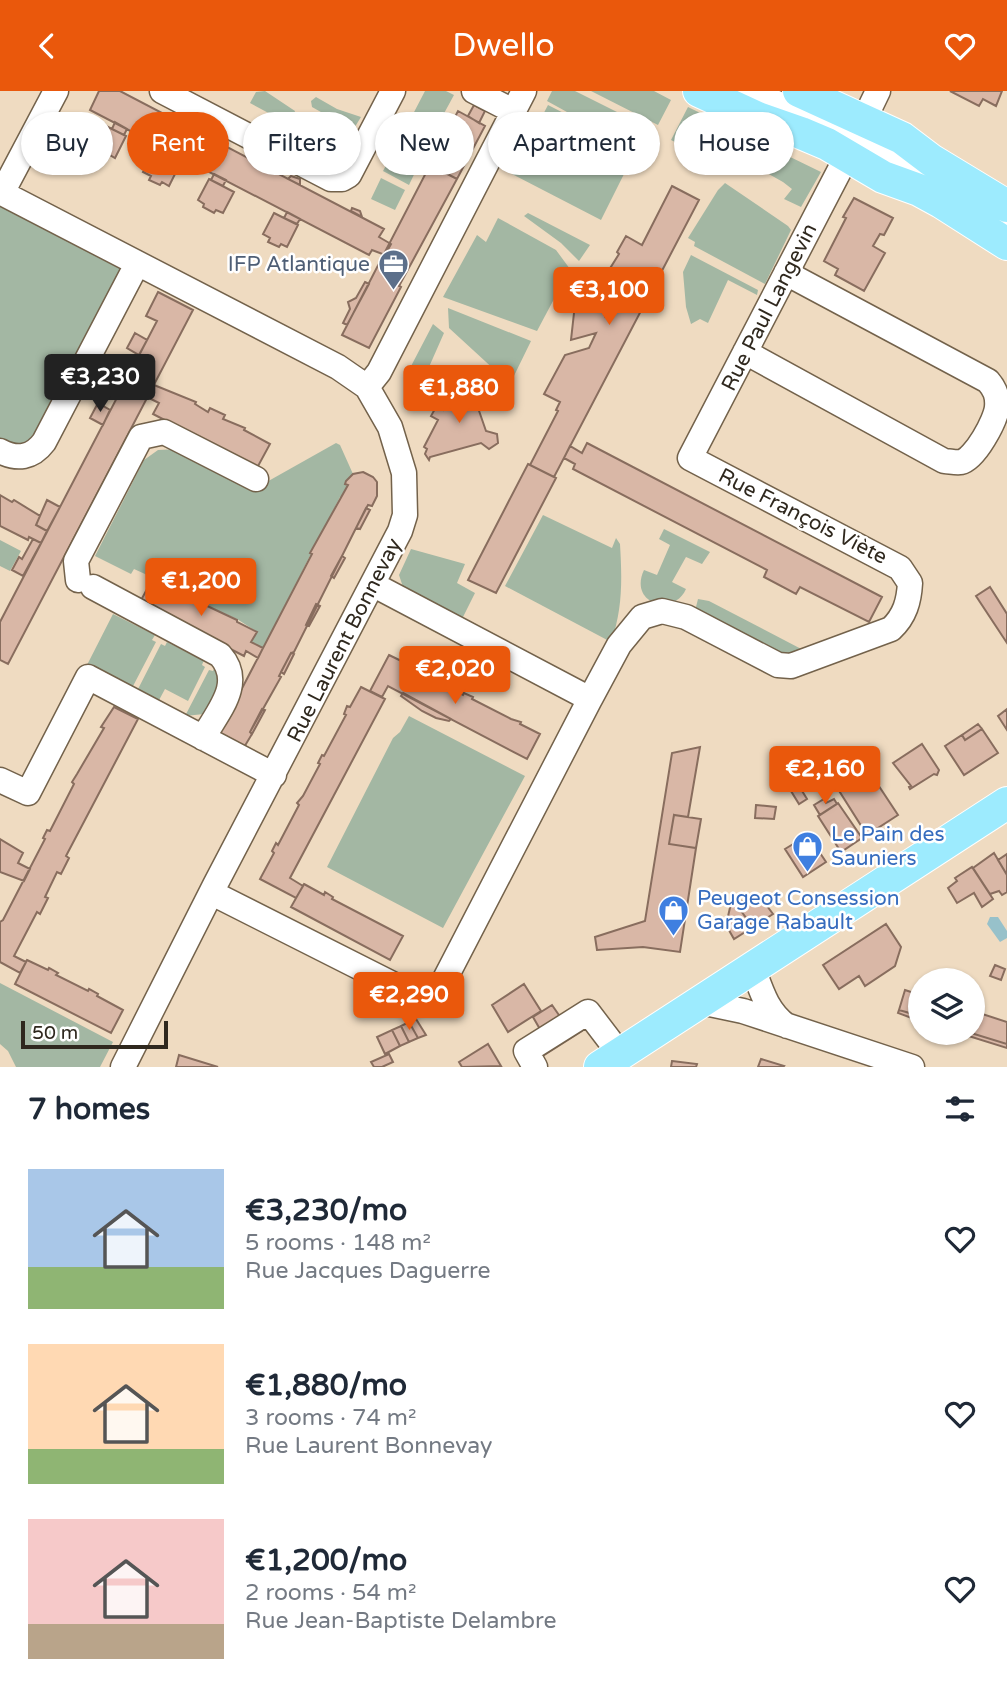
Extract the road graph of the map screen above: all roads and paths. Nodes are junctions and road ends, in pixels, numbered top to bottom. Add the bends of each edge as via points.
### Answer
1 (56, 91) edge
2 (162, 91) edge
3 (393, 91) edge
4 (474, 91) edge
5 (699, 91) edge
6 (749, 91) edge
7 (799, 91) edge
8 (878, 91) edge
9 (519, 101) edge
10 (855, 138) junction
11 (1, 192) edge
12 (1007, 206) edge
13 (1007, 225) edge
14 (1007, 244) edge
15 (137, 264) junction
16 (786, 273) junction
17 (745, 352) junction
18 (367, 387) junction
19 (0, 451) edge
20 (690, 458) joint
21 (256, 479) dead end
22 (373, 585) junction
23 (590, 699) junction
24 (204, 738) junction
25 (274, 775) junction
26 (0, 781) edge
27 (1007, 803) edge
28 (212, 893) junction
29 (753, 968) junction
30 (700, 1002) junction
31 (788, 1027) junction
32 (610, 1060) edge
33 (123, 1067) edge
34 (535, 1067) edge
35 (912, 1067) edge

1 - 11 street
2 - 3 street via 331,179 342,180 349,175
4 - 9 street
5 - 10 main road via 801,133
6 - 10 street
7 - 10 main road
8 - 10 street, Rue Paul Langevin
9 - 18 street via 379,372
10 - 12 main road via 902,138
10 - 13 street via 933,178
10 - 14 main road via 883,177 919,190
10 - 16 street, Rue Paul Langevin
11 - 15 street, Rue Laurent Bonnevay
15 - 18 street, Rue Laurent Bonnevay via 338,367
15 - 19 street via 39,449 18,457
16 - 17 street, Rue Paul Langevin
16 - 17 street via 988,381 996,391 994,419 973,455 961,462 944,461
17 - 20 street, Rue Paul Langevin
18 - 22 street, Rue Laurent Bonnevay via 390,427 404,473 405,515
20 - 23 street, Rue François Viète via 900,568 910,583 906,609 891,629 791,666 778,665 685,617 662,611 642,617 619,645
21 - 24 street via 164,432 141,437 76,561 86,584 220,655 228,664 231,687
22 - 23 street
22 - 25 street, Rue Laurent Bonnevay
23 - 28 street, Rue François Viète via 432,1004
24 - 25 street
24 - 26 street via 88,677 28,793
25 - 28 street, Rue Laurent Bonnevay
27 - 29 main road
28 - 33 street, Rue Laurent Bonnevay
29 - 30 main road
29 - 31 street via 771,1011
30 - 31 street
30 - 32 main road
31 - 35 street
32 - 34 street via 588,1012 526,1051

